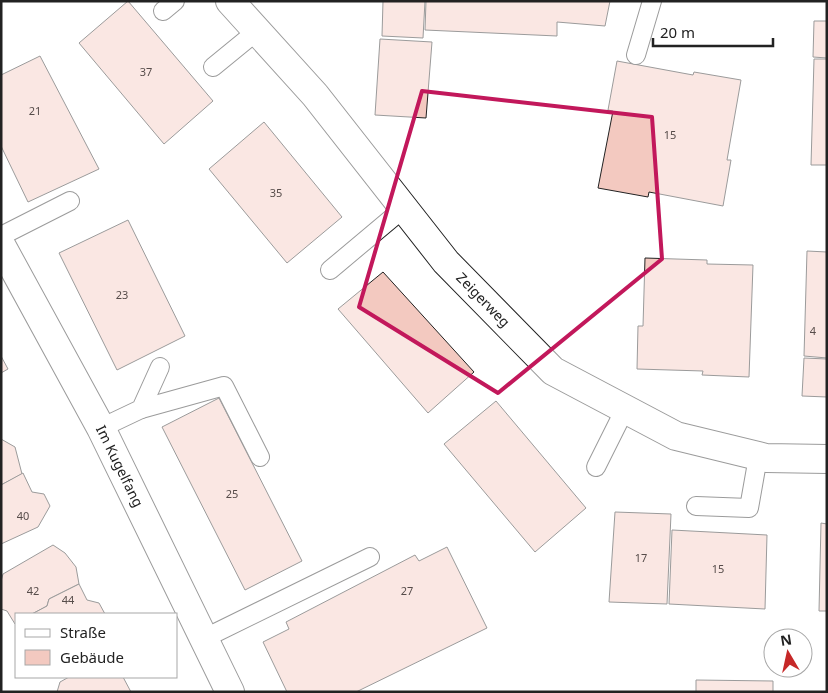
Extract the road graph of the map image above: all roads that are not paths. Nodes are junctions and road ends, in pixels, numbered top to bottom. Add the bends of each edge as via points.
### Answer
1 (230, 1) edge
2 (652, 1) edge
3 (257, 31) junction
4 (636, 55) dead end
5 (213, 67) dead end
6 (70, 201) dead end
7 (404, 208) junction
8 (1, 236) edge
9 (1, 245) edge
10 (330, 270) dead end
11 (160, 367) dead end
12 (141, 409) junction
13 (625, 409) junction
14 (101, 428) junction
15 (260, 457) dead end
16 (758, 457) junction
17 (827, 459) edge
18 (596, 467) dead end
19 (696, 506) dead end
20 (370, 557) dead end
21 (204, 638) junction
22 (230, 692) edge

1 - 3 street, Zeigerweg
2 - 4 lane
3 - 5 lane
3 - 7 street, Zeigerweg via 315,95
6 - 8 lane
7 - 10 lane
7 - 13 street, Zeigerweg via 446,262 553,371
9 - 14 street, Im Kugelfang
11 - 12 lane
12 - 14 lane
12 - 15 lane via 224,386
13 - 16 street, Zeigerweg via 676,436
13 - 18 lane
14 - 21 street, Im Kugelfang
16 - 17 street, Zeigerweg
16 - 19 lane via 749,508
20 - 21 lane
21 - 22 street, Im Kugelfang

